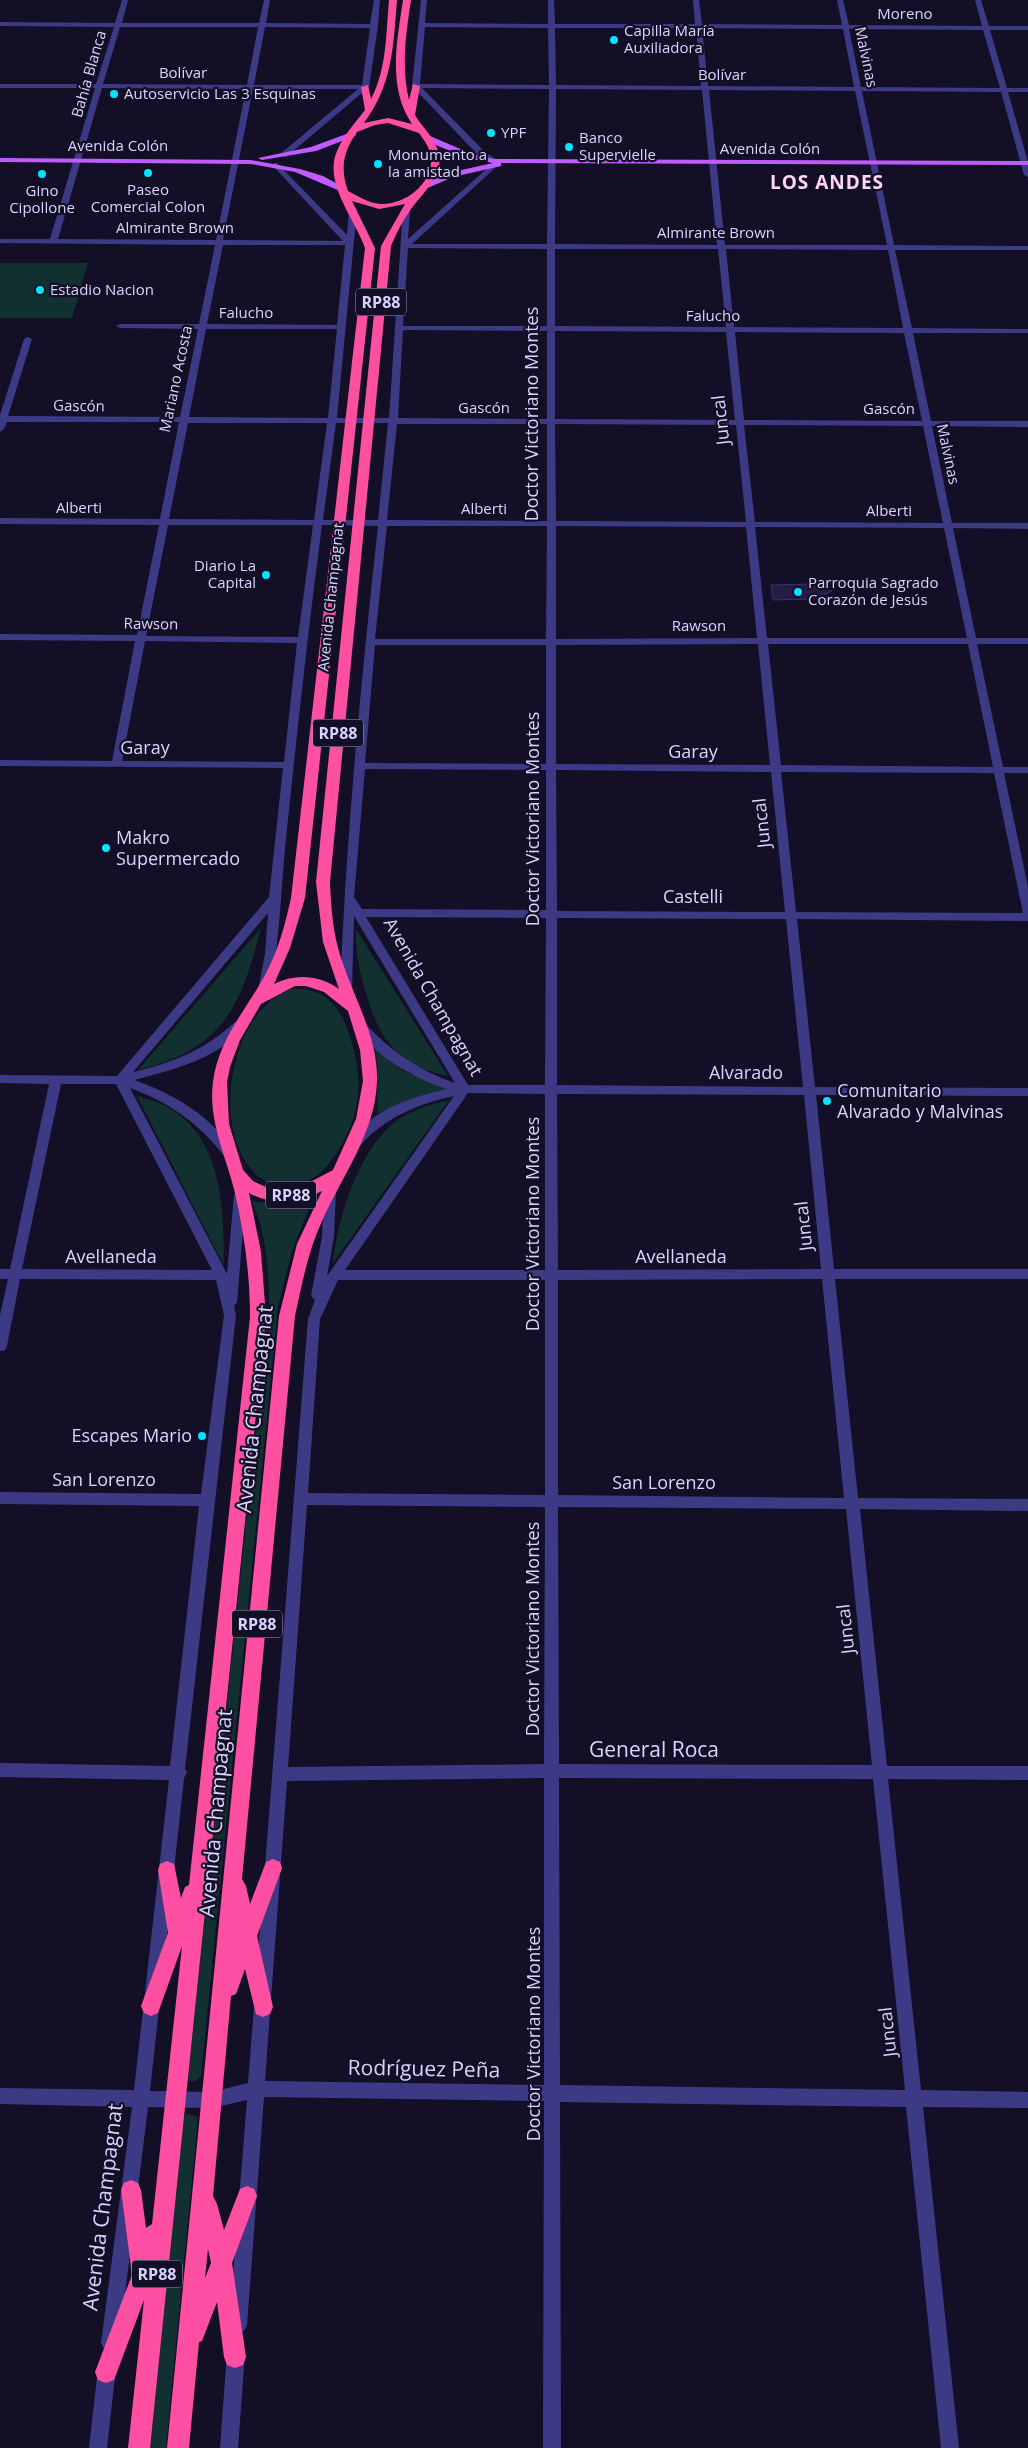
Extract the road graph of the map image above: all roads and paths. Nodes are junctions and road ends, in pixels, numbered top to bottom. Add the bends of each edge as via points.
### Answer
1 (125, 0) edge
2 (267, 0) edge
3 (377, 0) edge
4 (393, 0) edge
5 (407, 0) edge
6 (424, 0) edge
7 (551, 0) edge
8 (696, 0) edge
9 (840, 0) edge
10 (978, 0) edge
11 (0, 24) edge
12 (118, 24) junction
13 (262, 25) junction
14 (422, 25) junction
15 (375, 26) junction
16 (551, 26) junction
17 (699, 26) junction
18 (846, 27) junction
19 (987, 28) junction
20 (1028, 28) edge
21 (0, 86) edge
22 (100, 86) junction
23 (250, 86) junction
24 (416, 86) junction
25 (365, 87) junction
26 (551, 87) junction
27 (706, 88) junction
28 (858, 89) junction
29 (1006, 90) junction
30 (1028, 90) edge
31 (369, 110) junction
32 (411, 115) junction
33 (353, 133) junction
34 (424, 135) junction
35 (283, 155) junction
36 (0, 160) edge
37 (78, 160) junction
38 (237, 161) junction
39 (553, 162) junction
40 (873, 162) junction
41 (493, 163) junction
42 (713, 163) junction
43 (1026, 163) edge
44 (277, 165) junction
45 (1028, 175) edge
46 (422, 190) junction
47 (344, 191) junction
48 (353, 209) junction
49 (406, 210) junction
50 (0, 241) edge
51 (52, 241) junction
52 (220, 242) junction
53 (350, 243) junction
54 (405, 246) junction
55 (551, 246) junction
56 (722, 247) junction
57 (891, 248) junction
58 (1028, 248) edge
59 (120, 326) dead end
60 (204, 326) junction
61 (342, 327) junction
62 (398, 328) junction
63 (551, 329) junction
64 (730, 330) junction
65 (908, 330) junction
66 (1028, 331) edge
67 (28, 339) dead end
68 (1, 419) edge
69 (184, 421) junction
70 (551, 421) junction
71 (332, 422) junction
72 (351, 422) junction
73 (369, 422) junction
74 (393, 422) junction
75 (740, 422) junction
76 (927, 423) junction
77 (1028, 424) edge
78 (0, 429) edge
79 (0, 521) edge
80 (164, 522) junction
81 (318, 523) junction
82 (340, 523) junction
83 (359, 523) junction
84 (382, 523) junction
85 (551, 523) junction
86 (750, 524) junction
87 (948, 525) junction
88 (1028, 526) edge
89 (0, 637) edge
90 (141, 640) junction
91 (302, 640) junction
92 (551, 640) junction
93 (972, 640) junction
94 (1028, 641) edge
95 (370, 642) junction
96 (763, 642) junction
97 (0, 763) edge
98 (116, 764) junction
99 (289, 765) junction
100 (358, 766) junction
101 (551, 768) junction
102 (776, 769) junction
103 (999, 770) junction
104 (1028, 770) edge
105 (349, 897) junction
106 (274, 898) junction
107 (357, 912) junction
108 (552, 914) junction
109 (791, 915) junction
110 (1028, 915) edge
111 (265, 987) junction
112 (346, 992) junction
113 (250, 1011) junction
114 (356, 1019) junction
115 (239, 1026) junction
116 (0, 1079) edge
117 (56, 1079) junction
118 (120, 1080) junction
119 (464, 1089) junction
120 (552, 1089) junction
121 (809, 1091) junction
122 (1028, 1092) edge
123 (350, 1153) junction
124 (233, 1163) junction
125 (330, 1189) junction
126 (241, 1190) junction
127 (0, 1274) edge
128 (14, 1274) junction
129 (552, 1274) junction
130 (828, 1274) junction
131 (1028, 1274) edge
132 (221, 1275) junction
133 (334, 1275) junction
134 (230, 1315) junction
135 (314, 1319) junction
136 (0, 1346) edge
137 (0, 1498) edge
138 (301, 1499) junction
139 (207, 1500) junction
140 (552, 1501) junction
141 (852, 1503) junction
142 (1028, 1505) edge
143 (0, 1770) edge
144 (552, 1771) junction
145 (879, 1772) junction
146 (179, 1773) junction
147 (1028, 1773) edge
148 (280, 1774) junction
149 (201, 1868) junction
150 (234, 1868) junction
151 (273, 1868) junction
152 (167, 1870) junction
153 (177, 1933) junction
154 (247, 1937) junction
155 (184, 2003) junction
156 (222, 2005) junction
157 (151, 2006) junction
158 (263, 2007) junction
159 (257, 2090) junction
160 (552, 2093) junction
161 (0, 2096) edge
162 (141, 2098) junction
163 (913, 2098) junction
164 (176, 2100) junction
165 (212, 2100) junction
166 (1028, 2100) edge
167 (131, 2190) junction
168 (204, 2193) junction
169 (166, 2194) junction
170 (248, 2196) junction
171 (222, 2266) junction
172 (142, 2278) junction
173 (187, 2351) junction
174 (148, 2354) junction
175 (235, 2357) junction
176 (106, 2372) junction
177 (98, 2448) edge
178 (139, 2448) edge
179 (178, 2448) edge
180 (229, 2448) edge
181 (552, 2448) edge
182 (950, 2448) edge

1 - 12 street, Bahía Blanca
2 - 13 street, Mariano Acosta
3 - 15 street
4 - 31 highway, Avenida Champagnat / RP88 via 385,74 378,96
5 - 32 highway, Avenida Champagnat / RP88 via 400,81
6 - 14 street
7 - 16 street, Doctor Victoriano Montes
8 - 17 street, Juncal
9 - 18 street, Malvinas
10 - 19 street
11 - 12 street
12 - 13 street
12 - 22 street, Bahía Blanca
13 - 15 street
13 - 23 street, Mariano Acosta
14 - 16 street, Moreno
14 - 24 street
15 - 25 street
16 - 17 street, Moreno
16 - 26 street, Doctor Victoriano Montes
17 - 18 street, Moreno
17 - 27 street, Juncal
18 - 19 street, Moreno
18 - 28 street, Malvinas
19 - 20 street, Moreno
19 - 29 street
21 - 22 street, Bolívar
22 - 23 street, Bolívar
22 - 37 street, Bahía Blanca
23 - 25 street, Bolívar
23 - 38 street, Mariano Acosta
24 - 26 street, Bolívar
24 - 32 highway
24 - 41 street
25 - 31 highway
25 - 35 street
26 - 27 street, Bolívar
26 - 39 street, Doctor Victoriano Montes
27 - 28 street, Bolívar
27 - 42 street, Juncal
28 - 29 street, Bolívar
28 - 40 street, Malvinas
29 - 30 street, Bolívar
29 - 43 street
31 - 33 highway, Avenida Champagnat / RP88
32 - 34 highway, Avenida Champagnat / RP88
33 - 34 highway, Avenida Colón via 374,122 388,120 402,122
33 - 35 main road, Avenida Colón via 313,149
33 - 47 highway, Avenida Champagnat / RP88 via 342,146 338,158
34 - 41 main road, Avenida Colón
34 - 46 highway, Avenida Champagnat / RP88 via 435,155 435,163
35 - 38 main road, Avenida Colón
36 - 37 main road, Avenida Colón
37 - 38 main road, Avenida Colón
37 - 51 street, Bahía Blanca
38 - 44 main road, Avenida Colón
38 - 52 street, Mariano Acosta
39 - 41 main road, Avenida Colón
39 - 42 main road, Avenida Colón
39 - 55 street, Doctor Victoriano Montes
40 - 42 main road, Avenida Colón
40 - 43 main road, Avenida Colón
40 - 57 street, Malvinas
41 - 46 main road, Avenida Colón via 451,175
41 - 54 street
42 - 56 street, Juncal
43 - 45 street
44 - 47 main road, Avenida Colón via 319,176
44 - 53 street
46 - 47 highway, Avenida Colón via 397,206 380,207 363,204
46 - 49 highway, Avenida Champagnat / RP88
47 - 48 highway, Avenida Champagnat / RP88
48 - 53 street, Avenida Champagnat
48 - 72 highway, Avenida Champagnat / RP88 via 370,248
49 - 54 street, Avenida Champagnat
49 - 73 highway, Avenida Champagnat / RP88 via 386,246
50 - 51 street, Almirante Brown
51 - 52 street, Almirante Brown
52 - 53 street, Almirante Brown
52 - 60 street, Mariano Acosta
53 - 61 street, Avenida Champagnat
54 - 55 street, Almirante Brown
54 - 62 street, Avenida Champagnat
55 - 56 street, Almirante Brown
55 - 63 street, Doctor Victoriano Montes
56 - 57 street, Almirante Brown
56 - 64 street, Juncal
57 - 58 street, Almirante Brown
57 - 65 street, Malvinas
59 - 60 street, Falucho
60 - 61 street, Falucho
60 - 69 street, Mariano Acosta
61 - 71 street, Avenida Champagnat
62 - 63 street, Falucho
62 - 74 street, Avenida Champagnat
63 - 64 street, Falucho
63 - 70 street, Doctor Victoriano Montes
64 - 65 street, Falucho
64 - 75 street, Juncal
65 - 66 street, Falucho
65 - 76 street, Malvinas
67 - 68 street
68 - 69 street, Gascón
68 - 78 street
69 - 71 street, Gascón
69 - 80 street, Mariano Acosta
70 - 74 street, Gascón
70 - 75 street, Gascón
70 - 85 street, Doctor Victoriano Montes
71 - 72 street, Gascón
71 - 81 street, Avenida Champagnat
72 - 73 street, Gascón
72 - 82 highway, Avenida Champagnat / RP88
73 - 74 street, Gascón
73 - 83 highway, Avenida Champagnat / RP88
74 - 84 street, Avenida Champagnat
75 - 76 street, Gascón
75 - 86 street, Juncal
76 - 77 street, Gascón
76 - 87 street, Malvinas
79 - 80 street, Alberti
80 - 81 street, Alberti
80 - 90 street, Mariano Acosta
81 - 82 street, Alberti
81 - 91 street, Avenida Champagnat
82 - 83 street, Alberti
82 - 111 highway, Avenida Champagnat / RP88 via 298,898 282,950
83 - 84 street, Alberti
83 - 112 highway, Avenida Champagnat / RP88 via 323,882 330,942
84 - 85 street, Alberti
84 - 95 street, Avenida Champagnat
85 - 86 street, Alberti
85 - 92 street, Doctor Victoriano Montes
86 - 87 street, Alberti
86 - 96 street, Juncal
87 - 88 street, Alberti
87 - 93 street, Malvinas
89 - 90 street, Rawson
90 - 91 street, Rawson
90 - 98 street, Mariano Acosta
91 - 99 street, Avenida Champagnat
92 - 95 street, Rawson
92 - 96 street, Rawson
92 - 101 street, Doctor Victoriano Montes
93 - 94 street, Rawson
93 - 96 street, Rawson
93 - 103 street, Malvinas
95 - 100 street, Avenida Champagnat
96 - 102 street, Juncal
97 - 98 street, Garay
98 - 99 street, Garay
99 - 106 street, Avenida Champagnat
100 - 101 street, Garay
100 - 105 street, Avenida Champagnat
101 - 102 street, Garay
101 - 108 street, Doctor Victoriano Montes
102 - 103 street, Garay
102 - 109 street, Juncal
103 - 104 street, Garay
103 - 110 street, Malvinas
105 - 107 street, Avenida Champagnat
105 - 112 street, Avenida Champagnat
106 - 111 street, Avenida Champagnat via 271,954
106 - 118 street
107 - 108 street, Castelli
107 - 119 street, Avenida Champagnat
108 - 109 street, Castelli
108 - 120 street, Doctor Victoriano Montes
109 - 110 street, Castelli
109 - 121 street, Juncal
111 - 113 highway, Avenida Champagnat / RP88
112 - 114 highway, Avenida Champagnat / RP88
113 - 114 highway, RP88 via 275,988 309,981 331,989 347,1004
113 - 115 highway, Avenida Champagnat / RP88
114 - 119 street, Alvarado via 369,1036 405,1064 440,1082
114 - 123 highway, Avenida Champagnat / RP88 via 367,1049 370,1082 365,1114
115 - 118 street via 193,1057 158,1071
115 - 124 highway, Avenida Champagnat / RP88 via 229,1044 219,1099 224,1141
116 - 117 street
117 - 118 street
117 - 128 street
118 - 124 street via 166,1098 192,1113 214,1133
118 - 132 street, Avenida Champagnat
119 - 120 street, Alvarado
119 - 123 street, Alvarado via 427,1097 394,1111 368,1130
119 - 133 street, Avenida Champagnat
120 - 121 street, Alvarado
120 - 129 street, Doctor Victoriano Montes
121 - 122 street, Alvarado
121 - 130 street, Juncal
123 - 124 highway, RP88 via 334,1175 318,1187 282,1196 268,1195 249,1187
123 - 125 highway, Avenida Champagnat / RP88
124 - 126 highway, Avenida Champagnat / RP88
125 - 135 street, Avenida Champagnat via 328,1237
125 - 150 highway, Avenida Champagnat / RP88 via 305,1244 287,1316
126 - 134 street, Avenida Champagnat
126 - 149 highway, Avenida Champagnat / RP88 via 255,1259 258,1317
127 - 128 street, Avellaneda
128 - 132 street, Avellaneda
128 - 136 street
129 - 130 street, Avellaneda
129 - 133 street, Avellaneda
129 - 140 street, Doctor Victoriano Montes
130 - 131 street, Avellaneda
130 - 141 street, Juncal
132 - 134 street, Avenida Champagnat
133 - 135 street, Avenida Champagnat
134 - 139 street, Avenida Champagnat
135 - 138 street, Avenida Champagnat
137 - 139 street, San Lorenzo
138 - 140 street, San Lorenzo
138 - 148 street, Avenida Champagnat
139 - 146 street, Avenida Champagnat
140 - 141 street, San Lorenzo
140 - 144 street, Doctor Victoriano Montes
141 - 142 street, San Lorenzo
141 - 145 street, Juncal
143 - 146 street
144 - 145 street, General Roca
144 - 148 street, General Roca
144 - 160 street, Doctor Victoriano Montes
145 - 147 street, General Roca
145 - 163 street, Juncal
146 - 152 street, Avenida Champagnat
148 - 151 street, Avenida Champagnat
149 - 153 highway
149 - 155 highway, Avenida Champagnat / RP88
150 - 154 highway
150 - 156 highway, Avenida Champagnat / RP88
151 - 154 highway
151 - 158 street, Avenida Champagnat
152 - 153 highway
152 - 157 street, Avenida Champagnat
153 - 155 highway
153 - 157 highway
154 - 156 highway
154 - 158 highway
155 - 164 highway, Avenida Champagnat / RP88
156 - 165 highway, Avenida Champagnat / RP88
157 - 162 street, Avenida Champagnat
158 - 159 street, Avenida Champagnat
159 - 160 street, Rodríguez Peña
159 - 165 street, Rodríguez Peña
159 - 170 street, Avenida Champagnat
160 - 163 street, Rodríguez Peña
160 - 181 street, Doctor Victoriano Montes
161 - 162 street, Rodríguez Peña
162 - 164 street, Rodríguez Peña
162 - 167 street, Avenida Champagnat
163 - 166 street, Rodríguez Peña
163 - 182 street, Juncal
164 - 165 street, Rodríguez Peña
164 - 169 highway, Avenida Champagnat / RP88
165 - 168 highway, Avenida Champagnat / RP88
167 - 172 highway
167 - 176 street, Avenida Champagnat
168 - 171 highway
168 - 173 highway, Avenida Champagnat / RP88
169 - 172 highway
169 - 174 highway, Avenida Champagnat / RP88
170 - 171 highway
170 - 175 street, Avenida Champagnat
171 - 173 highway
171 - 175 highway
172 - 174 highway
172 - 176 highway
173 - 179 highway, Avenida Champagnat / RP88
174 - 178 highway, Avenida Champagnat / RP88
175 - 180 street, Avenida Champagnat
176 - 177 street, Avenida Champagnat

